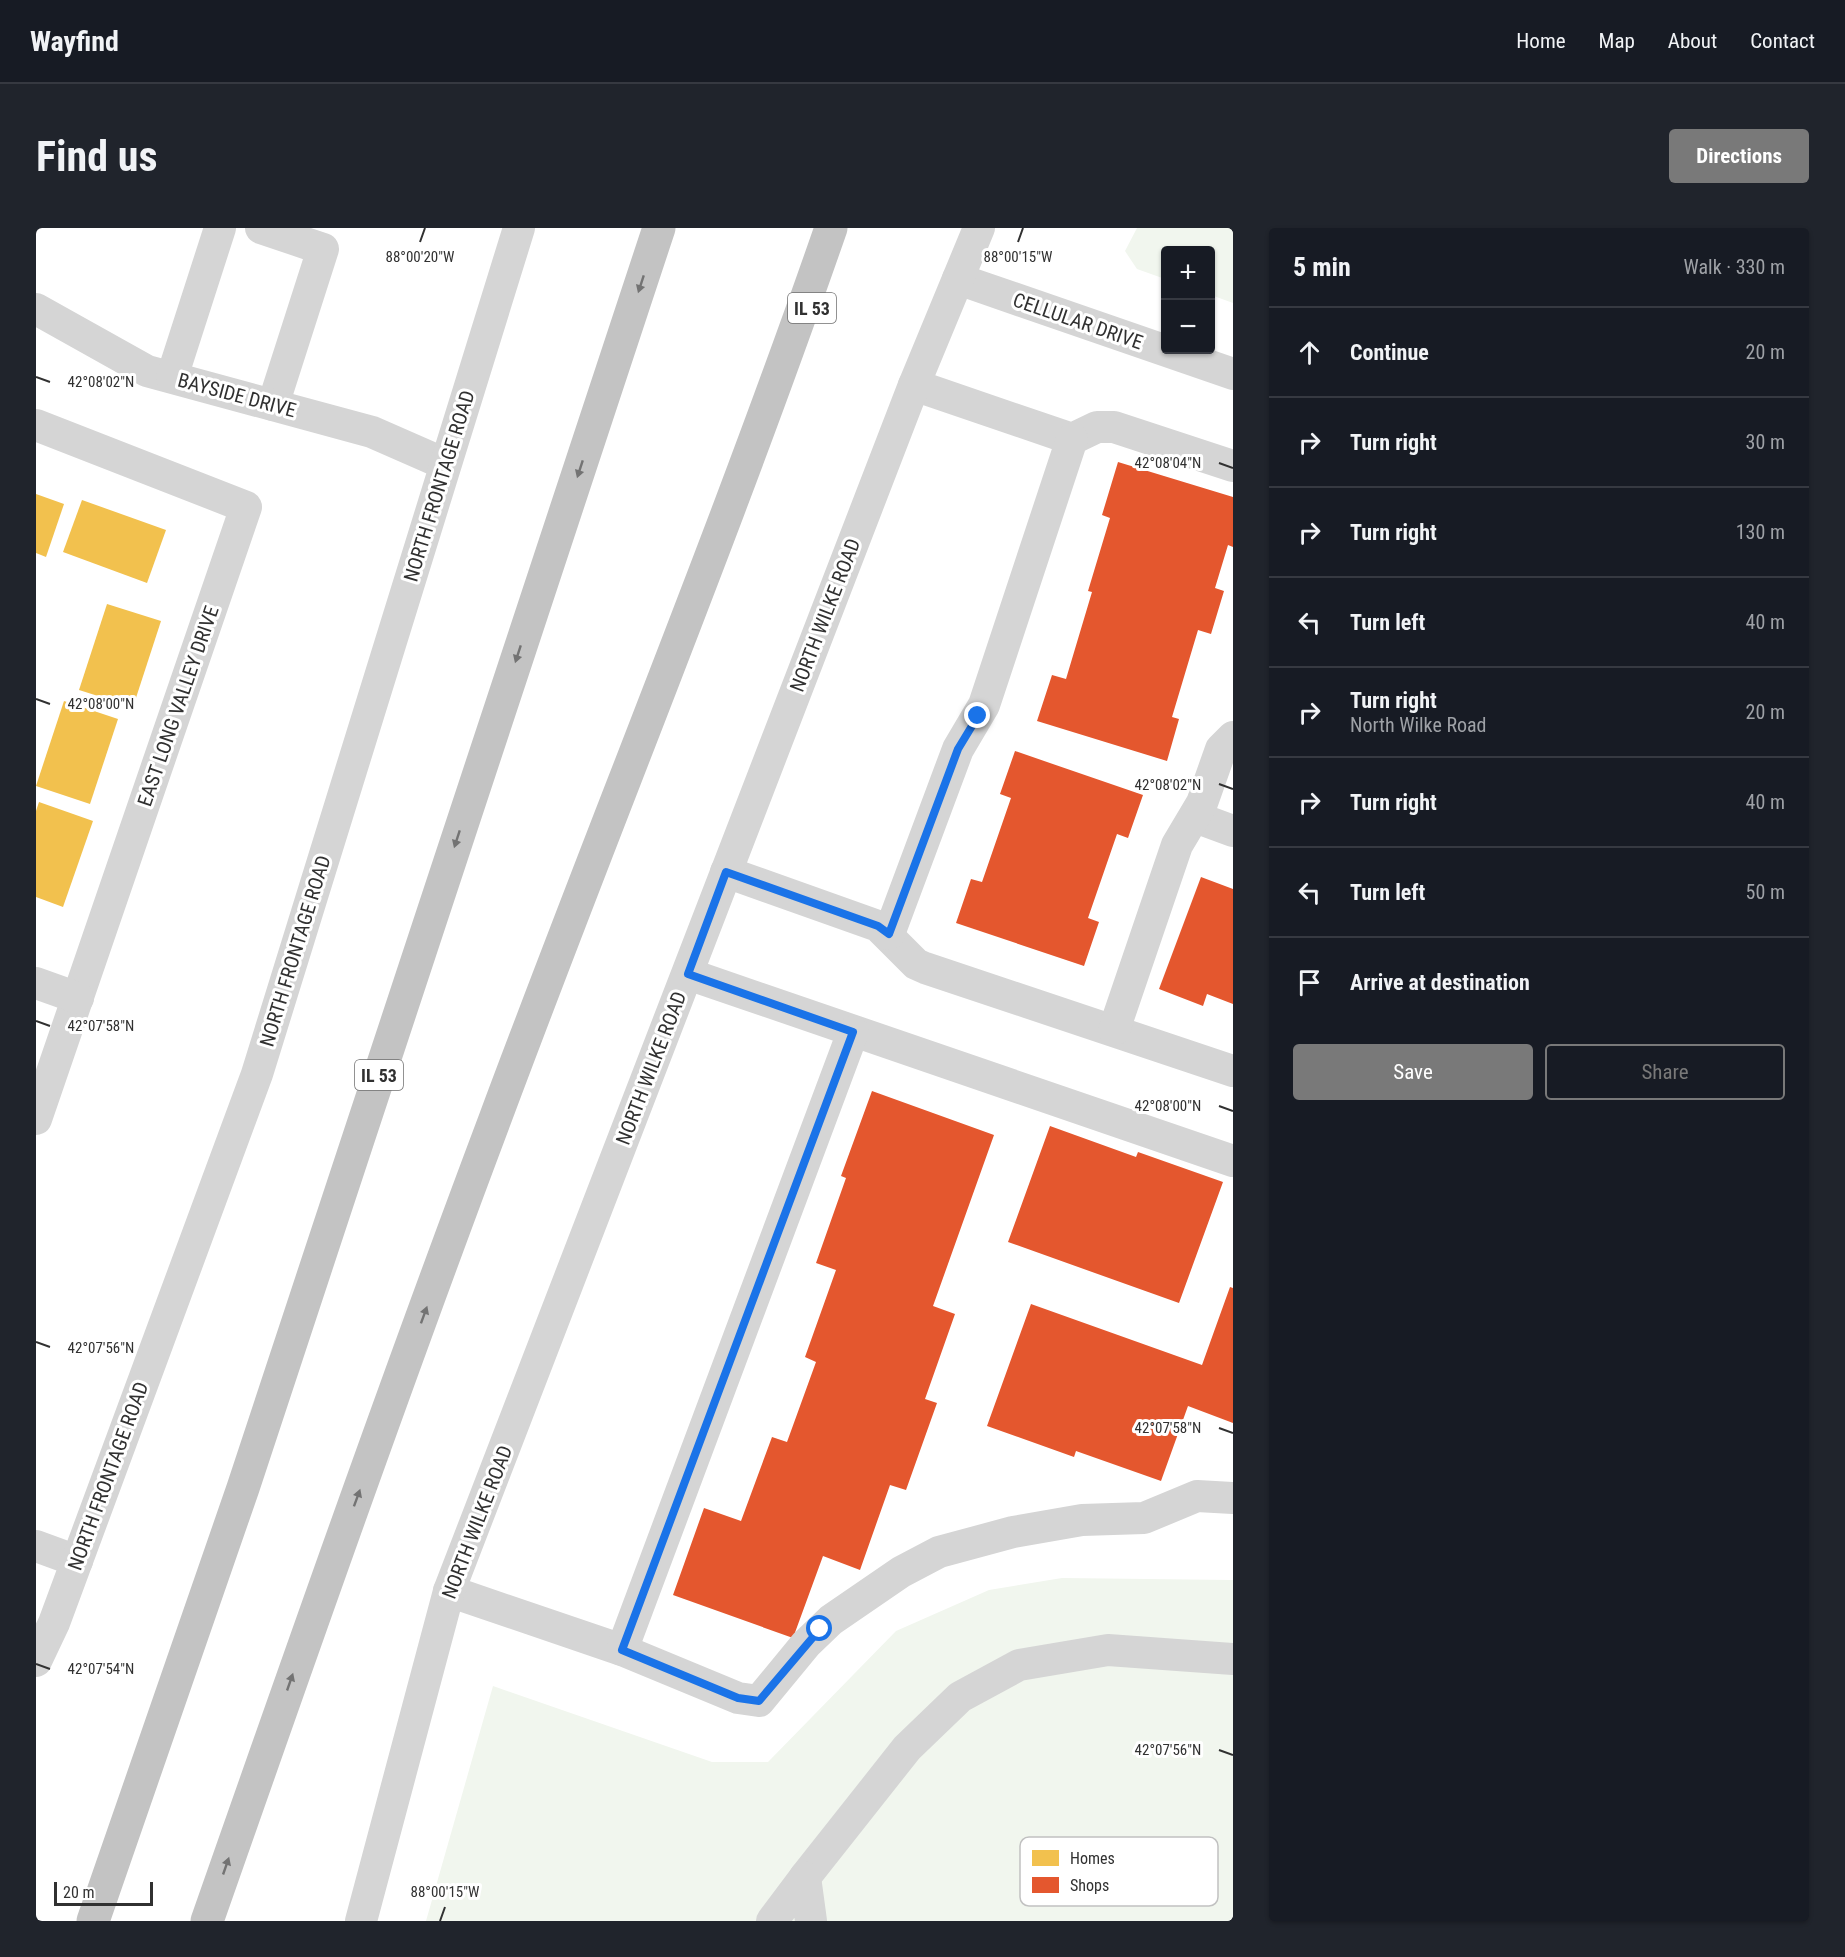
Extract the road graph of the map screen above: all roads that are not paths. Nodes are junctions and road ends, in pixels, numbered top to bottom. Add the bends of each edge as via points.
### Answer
1 (220, 228) edge
2 (261, 228) edge
3 (519, 228) edge
4 (659, 228) edge
5 (831, 228) edge
6 (849, 228) edge
7 (979, 228) edge
8 (958, 279) junction
9 (36, 309) edge
10 (1233, 374) edge
11 (172, 377) junction
12 (914, 385) junction
13 (775, 388) junction
14 (273, 405) junction
15 (36, 425) edge
16 (1072, 439) junction
17 (445, 464) junction
18 (1233, 466) edge
19 (1233, 737) edge
20 (1195, 817) junction
21 (1233, 831) edge
22 (726, 872) junction
23 (889, 934) junction
24 (688, 974) junction
25 (36, 983) edge
26 (78, 998) junction
27 (1114, 1030) junction
28 (853, 1032) junction
29 (1233, 1071) edge
30 (36, 1119) edge
31 (1233, 1161) edge
32 (1233, 1498) edge
33 (36, 1546) edge
34 (76, 1561) junction
35 (449, 1591) junction
36 (622, 1650) junction
37 (1233, 1659) edge
38 (36, 1661) edge
39 (806, 1877) junction
40 (93, 1921) edge
41 (207, 1921) edge
42 (361, 1921) edge
43 (772, 1921) edge
44 (811, 1921) edge

1 - 11 street
2 - 14 street via 323,249
3 - 17 street, NORTH FRONTAGE ROAD
4 -> 40 highway, IL 53 via 243,1488
5 - 13 highway
6 - 13 highway, IL 53
7 - 8 street, NORTH WILKE ROAD
8 - 10 street, CELLULAR DRIVE
8 - 12 street, NORTH WILKE ROAD
9 - 11 street, BAYSIDE DRIVE via 147,371
11 - 14 street, BAYSIDE DRIVE
12 - 16 street
12 - 22 street, NORTH WILKE ROAD
41 -> 13 highway, IL 53 via 495,1119
14 - 17 street, BAYSIDE DRIVE via 372,432
15 - 26 street, EAST LONG VALLEY DRIVE via 246,507
16 - 18 street via 1096,427 1114,427
16 - 23 street via 984,705 958,749
17 - 34 street, NORTH FRONTAGE ROAD via 257,1074
19 - 20 street via 1221,749
20 - 21 street
20 - 27 street via 1177,845
22 - 23 street via 878,926
22 - 24 street, NORTH WILKE ROAD
23 - 27 street via 925,968
24 - 28 street
24 - 35 street, NORTH WILKE ROAD
25 - 26 street
26 - 30 street, EAST LONG VALLEY DRIVE
27 - 29 street
28 - 31 street
28 - 36 street
32 - 36 street via 1197,1496 1144,1518 1082,1520 1013,1532 939,1552 831,1620 759,1701 738,1698
33 - 34 street
34 - 38 street, NORTH FRONTAGE ROAD
35 - 36 street
35 - 42 street, NORTH WILKE ROAD
37 - 39 street via 1108,1650 1019,1665 960,1697 907,1748
39 - 43 street
39 - 44 street

